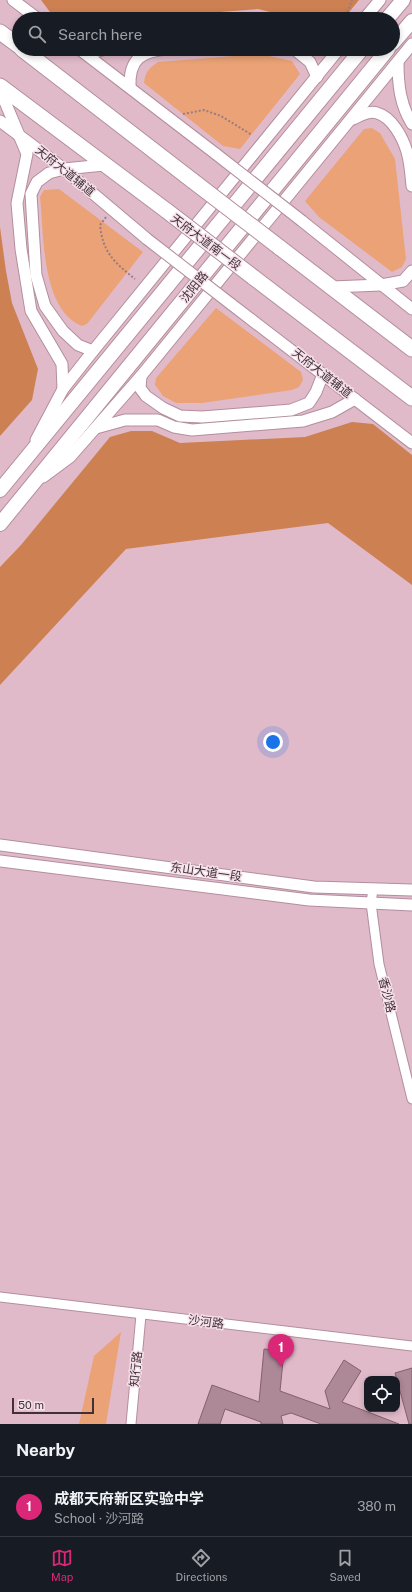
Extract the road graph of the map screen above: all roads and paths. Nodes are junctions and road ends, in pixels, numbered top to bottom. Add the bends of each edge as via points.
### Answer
1 (13, 0) edge
2 (352, 0) edge
3 (380, 0) edge
4 (402, 0) edge
5 (29, 12) edge
6 (348, 12) edge
7 (370, 12) edge
8 (393, 12) edge
9 (412, 21) edge
10 (0, 32) edge
11 (400, 36) edge
12 (12, 41) edge
13 (412, 44) edge
14 (31, 56) edge
15 (88, 56) edge
16 (141, 56) edge
17 (303, 56) edge
18 (334, 56) edge
19 (356, 56) edge
20 (382, 56) edge
21 (398, 62) junction
22 (317, 77) junction
23 (0, 86) edge
24 (130, 87) junction
25 (0, 90) edge
26 (183, 114) dead end
27 (0, 121) edge
28 (351, 121) junction
29 (412, 124) edge
30 (20, 134) junction
31 (252, 135) dead end
32 (104, 165) junction
33 (64, 169) junction
34 (412, 186) edge
35 (100, 225) dead end
36 (412, 271) edge
37 (135, 278) dead end
38 (381, 285) junction
39 (332, 287) junction
40 (412, 309) edge
41 (412, 349) edge
42 (93, 351) junction
43 (323, 374) junction
44 (141, 376) junction
45 (63, 389) junction
46 (412, 398) edge
47 (355, 399) junction
48 (96, 428) junction
49 (412, 442) edge
50 (22, 463) junction
51 (34, 484) junction
52 (0, 490) edge
53 (0, 524) edge
54 (0, 845) edge
55 (0, 861) edge
56 (372, 889) junction
57 (412, 890) edge
58 (371, 903) junction
59 (412, 905) edge
60 (412, 1099) edge
61 (0, 1297) edge
62 (141, 1315) junction
63 (412, 1346) edge
64 (130, 1424) edge

1 - 5 street
2 - 6 path
3 - 7 street
4 - 8 main road
9 - 11 main road
10 - 12 highway
13 - 21 street
14 - 39 highway, bridge
15 - 24 street
16 - 24 street via 129,72
17 - 22 street via 310,62
18 - 22 street
19 - 50 main road, 沈阳路
20 - 51 main road, 沈阳路
21 - 28 street
21 - 29 street via 398,87 404,110
22 - 42 street
23 - 32 highway, 天府大道南一段
24 - 38 street, bridge
25 - 30 street
26 - 31 path via 204,110 221,116
27 - 30 street, 天府大道辅道
28 - 34 street via 364,113 377,113 391,123 408,152
28 - 44 street
30 - 33 street, 天府大道辅道
30 - 45 street via 27,154 17,203 20,249 31,311 62,364
32 - 33 street
32 - 46 highway, 天府大道南一段, bridge
33 - 42 street via 48,173 37,182 31,194 36,275 45,306 63,331 78,345
33 - 43 street, 天府大道辅道, bridge via 147,239
35 - 37 path via 108,254
36 - 38 street via 403,281
38 - 39 street
38 - 40 street
39 - 41 highway
42 - 45 street
43 - 44 street via 316,392 308,403 291,410 202,417 180,416 163,408 146,396 140,388
43 - 47 street, 天府大道辅道
44 - 48 street
45 - 50 street
47 - 48 street via 332,412 303,421 192,430 174,427 158,420 124,420
47 - 49 street, 天府大道辅道
48 - 51 street via 70,457
50 - 52 main road, 沈阳路
51 - 53 main road, 沈阳路
54 - 56 street, 东山大道一段 via 314,887
55 - 58 street, 东山大道一段 via 309,900
56 - 57 street, 东山大道一段
56 - 58 street, 香沙路
58 - 59 street, 东山大道一段
58 - 60 street, 香沙路 via 379,964
61 - 62 street, 沙河路
62 - 63 street, 沙河路
62 - 64 street, 知行路

